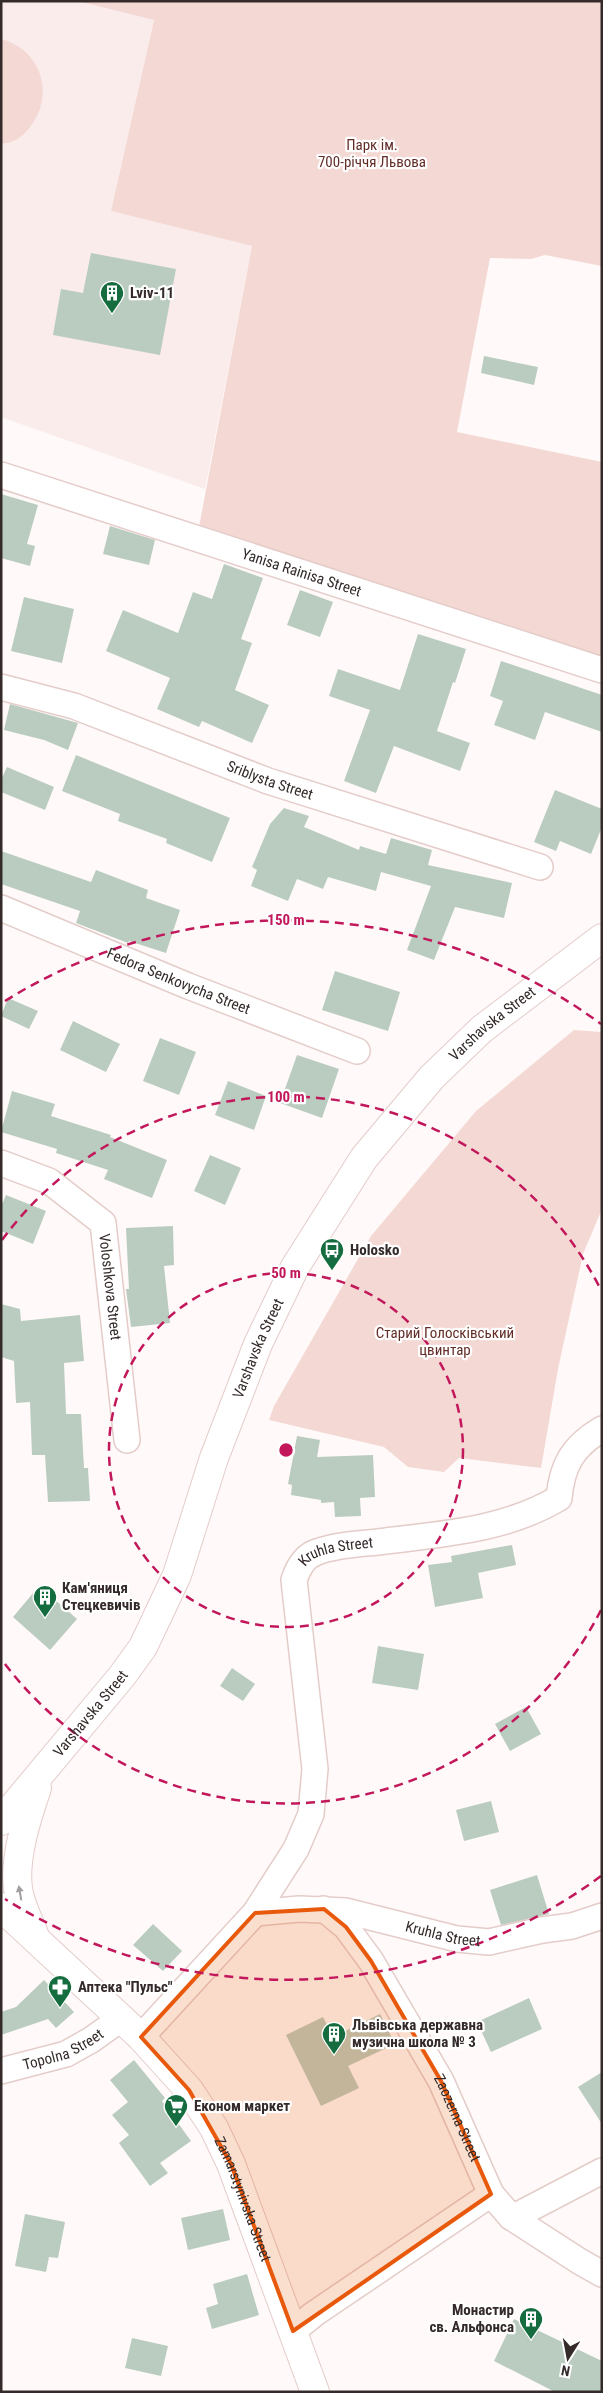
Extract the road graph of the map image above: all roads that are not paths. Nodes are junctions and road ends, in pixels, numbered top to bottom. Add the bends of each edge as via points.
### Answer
1 (1, 475) edge
2 (602, 670) edge
3 (1, 687) edge
4 (540, 867) dead end
5 (1, 908) edge
6 (602, 938) edge
7 (357, 1051) dead end
8 (1, 1163) edge
9 (602, 1429) edge
10 (127, 1440) dead end
11 (43, 1770) junction
12 (1, 1790) edge
13 (1, 1821) edge
14 (1, 1907) edge
15 (324, 1909) junction
16 (255, 1914) junction
17 (602, 1916) edge
18 (36, 1939) junction
19 (131, 2027) junction
20 (1, 2071) edge
21 (602, 2171) edge
22 (491, 2194) junction
23 (510, 2217) junction
24 (602, 2274) edge
25 (293, 2331) junction
26 (315, 2392) edge

1 - 2 street, Yanisa Rainisa Street
3 - 4 street, Sriblysta Street via 74,706 268,781
5 - 7 street, Fedora Senkovycha Street via 188,986
6 - 11 main road, Varshavska Street via 482,1029 432,1077 364,1158 295,1267 258,1344 214,1458 177,1575 143,1647
8 - 10 street, Voloshkova Street via 49,1181 103,1223
9 - 16 street, Kruhla Street via 575,1448 560,1480 558,1498 536,1512 471,1530 316,1552 298,1568 294,1580 315,1769 311,1814 296,1849
11 - 12 main road
11 - 13 main road, Varshavska Street
18 -> 11 main road via 18,1894 19,1858 24,1827
14 - 18 main road, Zamarstynivska Street
15 - 16 street, Kruhla Street
15 - 17 street, Kruhla Street via 367,1915 456,1939 489,1942 572,1926
15 - 22 street, Zaozerna Street via 346,1927 376,1970 440,2081
16 - 19 street, Kruhla Street
18 - 19 main road, Zamarstynivska Street
19 - 20 street, Topolna Street via 91,2040 66,2054
19 - 25 main road, Zamarstynivska Street via 189,2090 214,2128 231,2164
21 - 23 street
22 - 23 street, Zaozerna Street
22 - 25 street
23 - 24 street, Zaozerna Street
25 - 26 main road, Zamarstynivska Street

